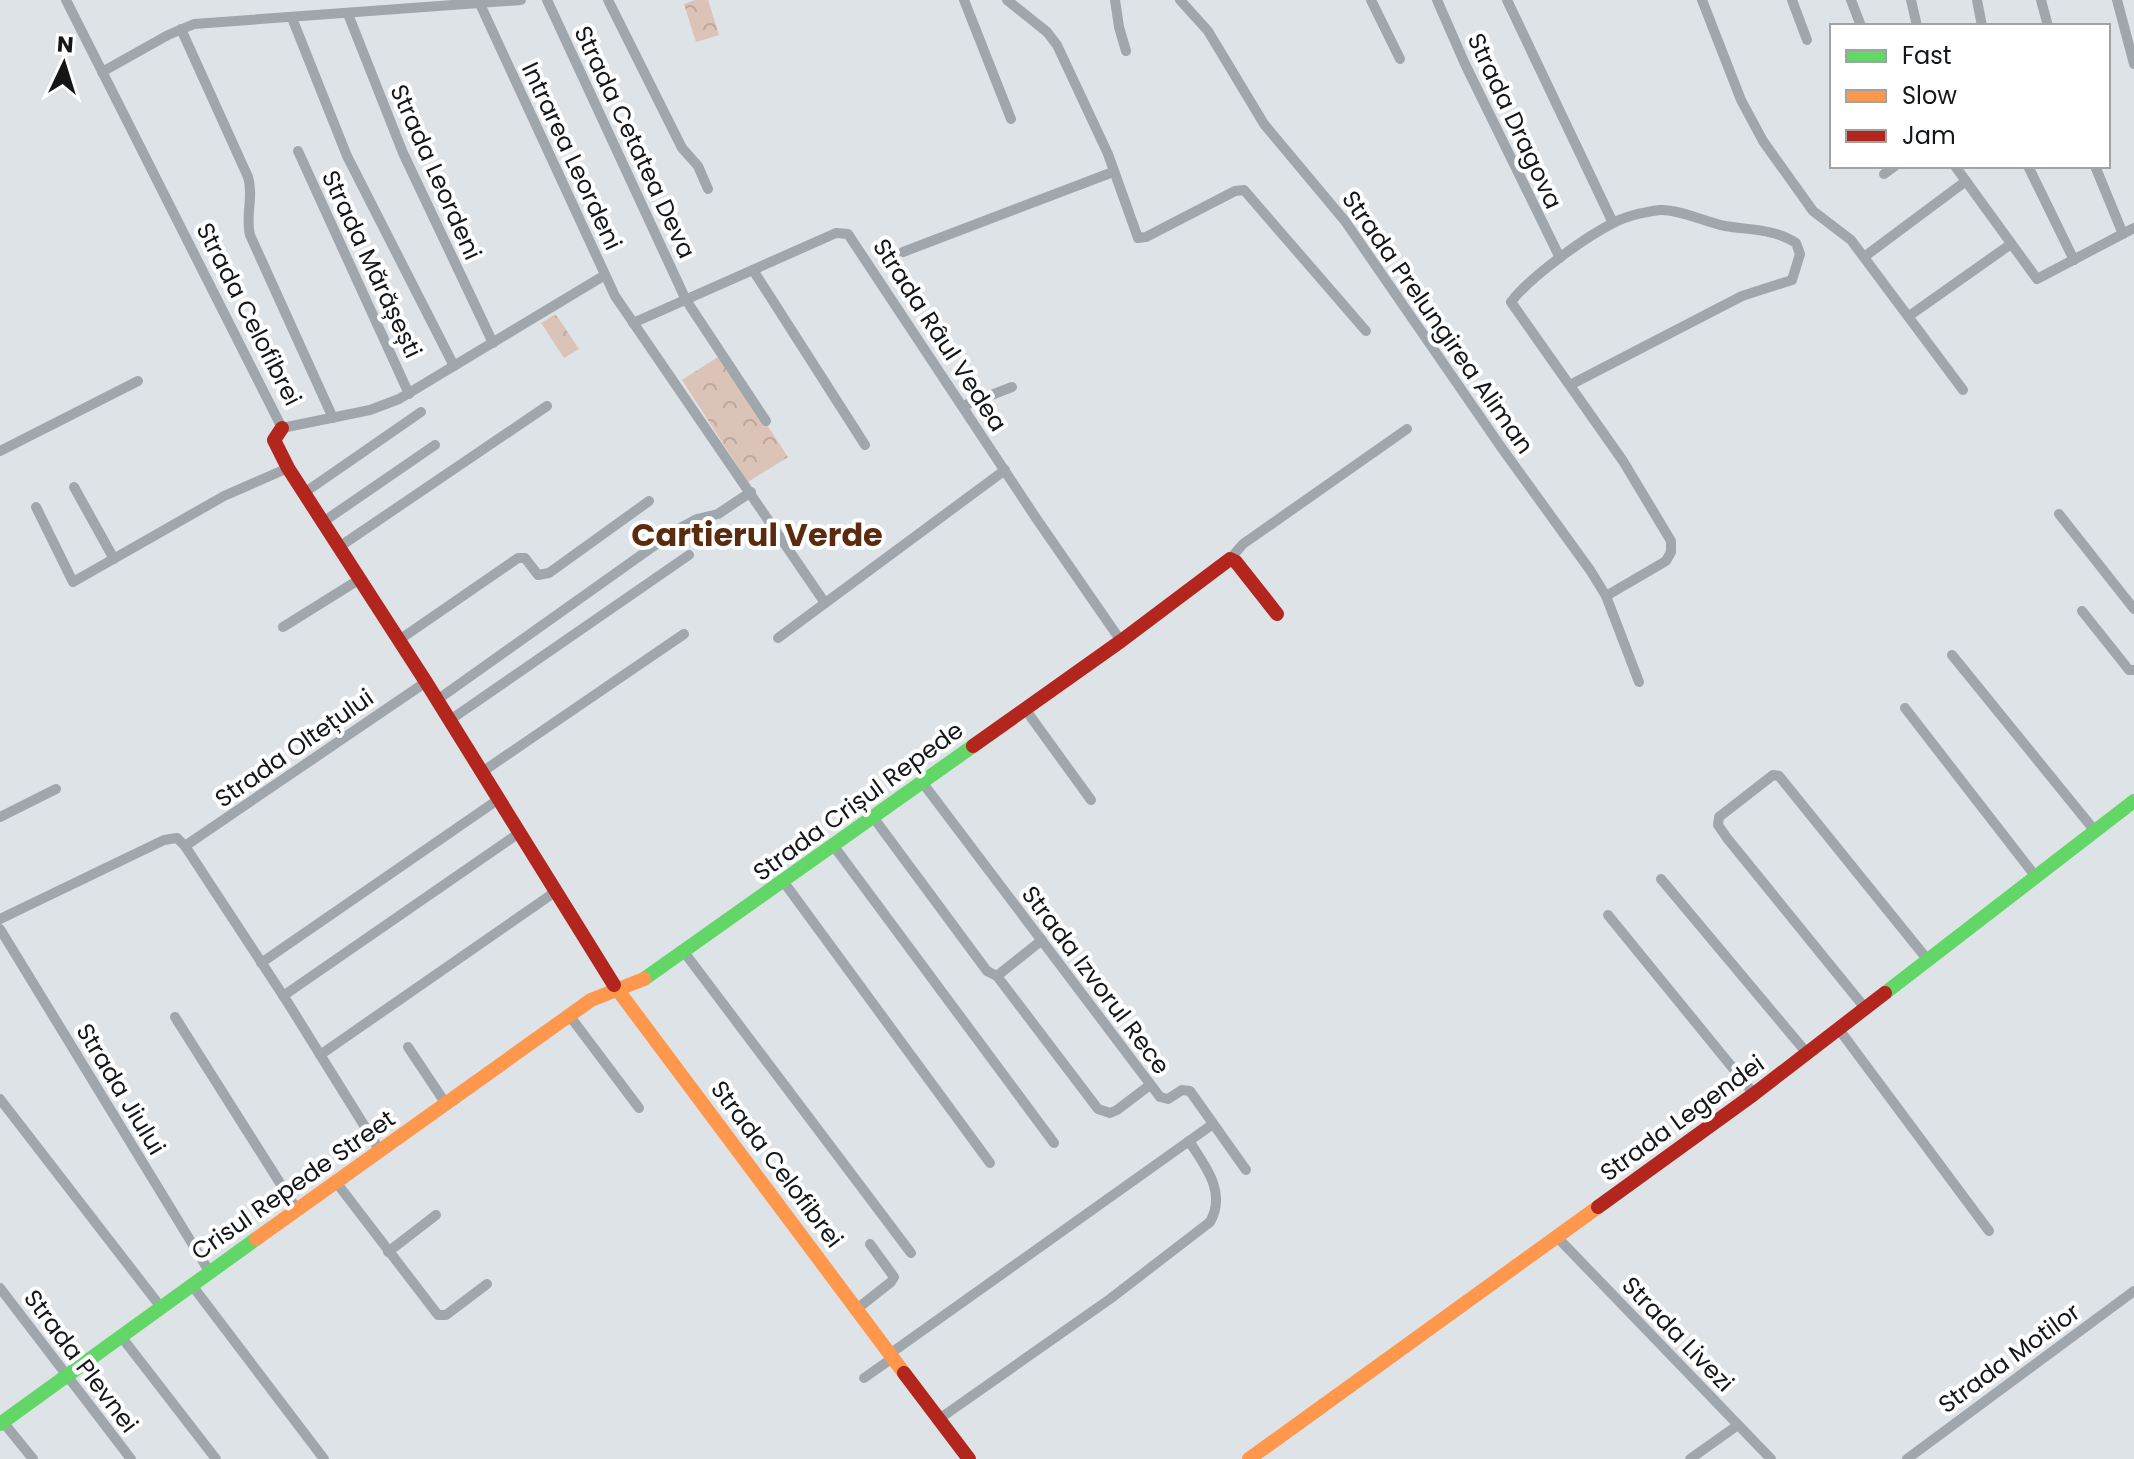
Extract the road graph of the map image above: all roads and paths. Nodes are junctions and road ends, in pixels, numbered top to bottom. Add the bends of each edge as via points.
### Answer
1 (66, 0) edge
2 (521, 0) edge
3 (547, 0) edge
4 (608, 0) edge
5 (964, 0) edge
6 (1007, 0) edge
7 (1115, 0) edge
8 (1180, 0) edge
9 (1371, 0) edge
10 (1437, 0) edge
11 (1507, 0) edge
12 (1702, 0) edge
13 (1792, 0) edge
14 (1851, 0) edge
15 (1911, 0) edge
16 (1977, 0) edge
17 (2041, 0) edge
18 (2117, 0) edge
19 (480, 4) junction
20 (348, 14) junction
21 (292, 18) junction
22 (1860, 24) edge
23 (1917, 24) edge
24 (1982, 24) edge
25 (2047, 24) edge
26 (181, 29) junction
27 (1807, 40) dead end
28 (1126, 51) dead end
29 (1400, 59) dead end
30 (2134, 64) edge
31 (102, 72) junction
32 (1011, 119) dead end
33 (298, 151) dead end
34 (1892, 168) edge
35 (1956, 168) edge
36 (2029, 168) edge
37 (2096, 168) edge
38 (1113, 172) junction
39 (1884, 174) dead end
40 (1966, 181) junction
41 (708, 189) dead end
42 (1613, 223) junction
43 (2134, 228) edge
44 (2123, 234) junction
45 (2011, 244) junction
46 (903, 252) dead end
47 (1864, 257) junction
48 (1560, 258) junction
49 (2074, 260) junction
50 (753, 270) junction
51 (605, 275) junction
52 (686, 300) junction
53 (1909, 316) junction
54 (633, 323) junction
55 (1366, 331) dead end
56 (493, 343) junction
57 (454, 366) junction
58 (138, 381) dead end
59 (1570, 385) junction
60 (1012, 387) dead end
61 (1963, 390) dead end
62 (409, 394) junction
63 (547, 406) dead end
64 (963, 406) junction
65 (421, 412) dead end
66 (333, 418) junction
67 (766, 421) dead end
68 (282, 428) junction
69 (1407, 429) dead end
70 (435, 445) dead end
71 (865, 445) dead end
72 (0, 451) edge
73 (288, 468) junction
74 (1005, 470) junction
75 (74, 487) dead end
76 (751, 492) junction
77 (304, 493) junction
78 (649, 501) dead end
79 (36, 507) dead end
80 (2059, 514) dead end
81 (323, 522) junction
82 (339, 547) junction
83 (689, 555) dead end
84 (114, 559) junction
85 (1230, 559) junction
86 (360, 579) junction
87 (1606, 596) junction
88 (825, 603) junction
89 (2134, 609) edge
90 (2082, 611) dead end
91 (1277, 614) dead end
92 (283, 627) dead end
93 (684, 634) dead end
94 (778, 638) dead end
95 (399, 640) junction
96 (1121, 641) junction
97 (1952, 655) dead end
98 (2134, 670) edge
99 (426, 682) junction
100 (1639, 682) dead end
101 (437, 700) junction
102 (1905, 708) dead end
103 (1025, 709) junction
104 (450, 720) junction
105 (482, 772) junction
106 (922, 782) junction
107 (56, 789) dead end
108 (499, 799) junction
109 (1091, 800) dead end
110 (2134, 801) edge
111 (0, 817) edge
112 (873, 817) junction
113 (2095, 831) junction
114 (519, 833) junction
115 (833, 845) junction
116 (185, 846) junction
117 (2036, 877) junction
118 (1661, 879) dead end
119 (783, 881) junction
120 (555, 892) junction
121 (1608, 915) dead end
122 (0, 919) edge
123 (0, 929) edge
124 (1042, 940) junction
125 (684, 952) junction
126 (1927, 959) junction
127 (261, 963) junction
128 (997, 976) junction
129 (616, 988) junction
130 (283, 996) junction
131 (1865, 1008) junction
132 (569, 1015) junction
133 (175, 1017) dead end
134 (1838, 1028) junction
135 (408, 1047) dead end
136 (1806, 1052) junction
137 (320, 1055) junction
138 (1150, 1085) junction
139 (1754, 1094) junction
140 (0, 1099) edge
141 (446, 1104) junction
142 (639, 1108) dead end
143 (1213, 1124) junction
144 (1189, 1141) junction
145 (1054, 1143) dead end
146 (380, 1151) junction
147 (990, 1163) dead end
148 (1246, 1170) dead end
149 (336, 1182) junction
150 (297, 1210) junction
151 (436, 1215) dead end
152 (1989, 1231) dead end
153 (1557, 1237) junction
154 (870, 1244) dead end
155 (388, 1252) junction
156 (911, 1253) dead end
157 (209, 1271) junction
158 (191, 1284) junction
159 (487, 1284) dead end
160 (0, 1288) edge
161 (2134, 1291) edge
162 (160, 1306) junction
163 (858, 1308) junction
164 (120, 1335) junction
165 (893, 1355) junction
166 (66, 1374) junction
167 (864, 1378) dead end
168 (939, 1419) junction
169 (2, 1423) edge
170 (1738, 1425) junction
171 (33, 1459) edge
172 (131, 1459) edge
173 (216, 1459) edge
174 (324, 1459) edge
175 (969, 1459) edge
176 (1249, 1459) edge
177 (1690, 1459) edge
178 (1771, 1459) edge
179 (1907, 1459) edge

1 - 31 street, Strada Celofibrei
2 - 19 street
3 - 52 street, Strada Cetatea Deva
4 - 41 street
5 - 32 street
6 - 38 street via 1053,37
7 - 28 street
8 - 87 street, Strada Prelungirea Aliman via 1208,31 1264,124 1345,221
9 - 29 street
10 - 48 street, Strada Dragova
11 - 42 street
12 - 47 street via 1751,120 1813,211
13 - 27 street
14 - 22 street
15 - 23 street
16 - 24 street
17 - 25 street
18 - 30 street
19 - 20 street
19 - 51 street, Intrarea Leordeni
20 - 21 street
20 - 56 street, Strada Leordeni via 403,153
21 - 26 street via 209,22
21 - 57 street via 347,156
26 - 31 street
26 - 66 street via 248,177 250,235
31 - 68 street, Strada Celofibrei
33 - 62 street, Strada Mărășești
34 - 39 street
35 - 40 street
36 - 49 street
37 - 44 street
38 - 46 street, Strada Râul Vedea
38 - 55 street via 1138,238 1244,190
40 - 45 street
40 - 47 street
42 - 48 street
42 - 59 street via 1662,210 1776,233 1796,243 1798,265 1792,280 1742,296
43 - 44 street
44 - 49 street
45 - 49 street via 2037,279
45 - 53 street
47 - 53 street
48 - 59 street via 1511,305
50 - 52 street
50 - 64 street, Strada Râul Vedea via 836,233 848,234
50 - 71 street
51 - 54 street, Intrarea Leordeni
51 - 56 street, Strada Mărășești
52 - 54 street
52 - 67 street, Strada Cetatea Deva
53 - 61 street
54 - 76 street, Intrarea Leordeni
56 - 57 street, Strada Mărășești
57 - 62 street, Strada Mărășești
58 - 72 street
59 - 87 street via 1671,541 1666,561
60 - 64 street
62 - 66 street, Strada Mărășești
63 - 82 street
64 - 74 street, Strada Râul Vedea
65 - 77 street
66 - 68 street, Strada Mărășești
68 - 73 street, Strada Celofibrei via 274,440
69 - 85 street via 1243,544
70 - 81 street
73 - 77 street, Strada Celofibrei
73 - 84 street via 224,496
74 - 88 street
74 - 96 street, Strada Râul Vedea
75 - 84 street
76 - 88 street, Intrarea Leordeni
76 - 101 street via 718,514 675,531
77 - 81 street, Strada Celofibrei
78 - 95 street via 545,576 518,558
79 - 84 street via 73,582
80 - 89 street
81 - 82 street, Strada Celofibrei
82 - 86 street, Strada Celofibrei
83 - 104 street
85 - 91 street
85 - 96 street, Strada Crișul Repede
86 - 92 street
86 - 95 street, Strada Celofibrei
87 - 100 street, Strada Prelungirea Aliman
88 - 94 street
90 - 98 street
93 - 105 street
95 - 99 street, Strada Celofibrei
96 - 103 street, Strada Crișul Repede
97 - 113 street
99 - 101 street, Strada Celofibrei
99 - 116 street, Strada Oltețului
101 - 104 street, Strada Celofibrei
102 - 117 street
103 - 106 street, Strada Crișul Repede
103 - 109 street
104 - 105 street, Strada Celofibrei
105 - 108 street, Strada Celofibrei
106 - 112 street, Strada Crișul Repede
106 - 124 street, Strada Izvorul Rece
107 - 111 street
108 - 114 street, Strada Celofibrei
108 - 127 street
110 - 113 street, Strada Legendei
112 - 115 street, Strada Crișul Repede
112 - 128 street via 987,971
113 - 117 street, Strada Legendei
114 - 120 street, Strada Celofibrei
114 - 130 street
115 - 119 street, Strada Crișul Repede
115 - 145 street
116 - 122 street via 177,838 164,840
116 - 127 street
117 - 126 street, Strada Legendei
118 - 136 street
119 - 125 street, Strada Crișul Repede
119 - 147 street
120 - 129 street, Strada Celofibrei
120 - 137 street
121 - 139 street
123 - 157 street, Strada Jiului
124 - 128 street
124 - 138 street, Strada Izvorul Rece
125 - 129 street, Strada Crișul Repede via 641,981
125 - 156 street
126 - 131 street, Strada Legendei
126 - 131 street via 1779,776 1773,775 1719,817 1727,838
127 - 130 street
128 - 138 street via 1098,1109 1117,1110
129 - 132 street, Crisul Repede Street
129 - 163 street, Strada Celofibrei
130 - 137 street
131 - 134 street, Strada Legendei
132 - 141 street, Crisul Repede Street
132 - 142 street
133 - 150 street
134 - 136 street, Strada Legendei
134 - 152 street
135 - 141 street
136 - 139 street, Strada Legendei
137 - 146 street
138 - 143 street, Strada Izvorul Rece via 1164,1100 1190,1091
139 - 153 street, Strada Legendei
140 - 162 street
141 - 146 street, Crisul Repede Street
143 - 144 street
143 - 148 street, Strada Izvorul Rece
144 - 165 street
144 - 168 street via 1214,1184 1216,1206 1210,1222
146 - 149 street, Crisul Repede Street
149 - 150 street, Crisul Repede Street
149 - 155 street
150 - 157 street, Crisul Repede Street
151 - 155 street
153 - 170 street, Strada Livezi
153 - 176 street, Strada Legendei
154 - 163 street via 894,1277
155 - 159 street via 442,1317
157 - 158 street, Crisul Repede Street
158 - 162 street, Crisul Repede Street
158 - 174 street
160 - 166 street, Strada Plevnei
161 - 179 street, Strada Motilor
162 - 164 street, Crisul Repede Street
163 - 165 street, Strada Celofibrei
164 - 166 street, Crisul Repede Street
164 - 173 street
165 - 167 street
165 - 168 street, Strada Celofibrei
166 - 169 street, Crisul Repede Street
166 - 172 street, Strada Plevnei
168 - 175 street, Strada Celofibrei
169 - 171 street
170 - 177 street
170 - 178 street, Strada Livezi

